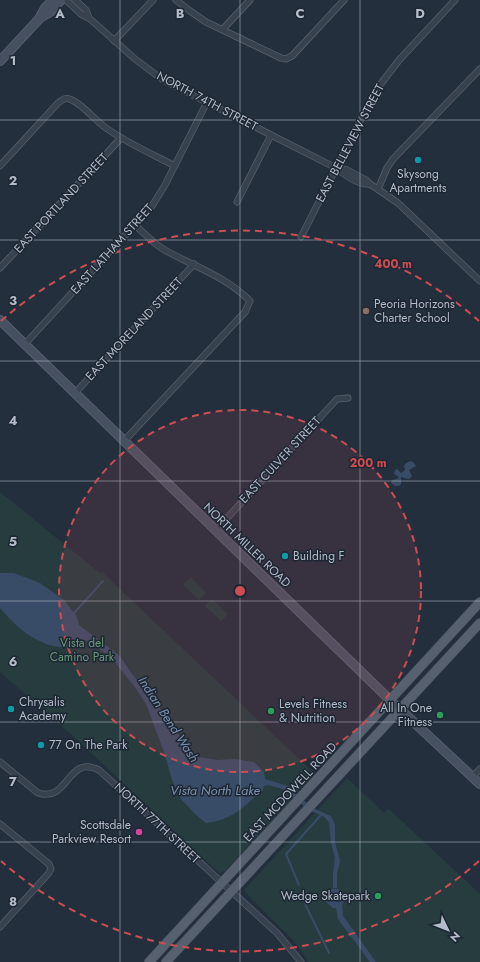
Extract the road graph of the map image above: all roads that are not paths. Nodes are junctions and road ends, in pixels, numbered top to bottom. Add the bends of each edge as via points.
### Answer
1 (53, 0) edge
2 (61, 0) edge
3 (66, 0) edge
4 (75, 0) edge
5 (153, 0) edge
6 (176, 0) edge
7 (250, 0) edge
8 (344, 0) edge
9 (455, 0) edge
10 (89, 18) junction
11 (39, 19) junction
12 (223, 29) junction
13 (114, 41) junction
14 (0, 61) edge
15 (480, 70) edge
16 (207, 102) junction
17 (271, 135) junction
18 (121, 138) junction
19 (0, 166) edge
20 (175, 166) junction
21 (336, 168) junction
22 (378, 189) junction
23 (237, 202) dead end
24 (135, 225) junction
25 (301, 237) dead end
26 (194, 264) junction
27 (0, 268) edge
28 (480, 281) edge
29 (0, 320) edge
30 (24, 344) junction
31 (75, 393) junction
32 (348, 398) dead end
33 (124, 441) junction
34 (216, 530) junction
35 (480, 602) edge
36 (480, 623) edge
37 (390, 700) junction
38 (400, 709) junction
39 (0, 762) edge
40 (480, 769) edge
41 (472, 777) junction
42 (480, 784) edge
43 (0, 824) edge
44 (222, 882) junction
45 (232, 891) junction
46 (0, 926) edge
47 (149, 962) edge
48 (166, 962) edge
49 (301, 962) edge

1 - 11 street
2 - 11 street
3 - 10 street, NORTH 74TH STREET
4 - 10 street, NORTH 74TH STREET via 86,10
5 - 13 street
6 - 12 street via 206,22
7 - 12 street
8 - 12 street via 292,56 286,59
9 - 21 street, EAST BELLEVIEW STREET via 376,90
10 - 13 street, NORTH 74TH STREET
11 - 14 street
13 - 16 street, NORTH 74TH STREET via 163,80
15 - 22 street via 393,159
16 - 17 street, NORTH 74TH STREET
16 - 20 street, EAST LATHAM STREET
17 - 21 street, NORTH 74TH STREET
17 - 23 street
18 - 19 street via 75,101 67,98 58,103
18 - 20 street
18 - 27 street, EAST PORTLAND STREET
20 - 24 street, EAST LATHAM STREET via 152,206
21 - 22 street, NORTH 74TH STREET via 347,170
21 - 25 street, EAST BELLEVIEW STREET
22 - 28 street, NORTH 74TH STREET via 407,211
24 - 26 street via 162,249
24 - 30 street, EAST LATHAM STREET
26 - 31 street, EAST MORELAND STREET
26 - 33 street via 232,286 250,301 245,312
29 - 30 street, NORTH MILLER ROAD
30 - 31 street, NORTH MILLER ROAD
31 - 33 street, NORTH MILLER ROAD
32 - 34 street, EAST CULVER STREET via 337,399
33 - 34 street, NORTH MILLER ROAD
34 - 37 street, NORTH MILLER ROAD
35 - 37 main road, EAST MCDOWELL ROAD
36 - 38 main road, EAST MCDOWELL ROAD
37 - 38 street, NORTH MILLER ROAD
37 - 44 main road, EAST MCDOWELL ROAD
38 - 41 street, NORTH MILLER ROAD
38 - 45 main road, EAST MCDOWELL ROAD
39 - 44 street, NORTH 77TH STREET via 44,795 55,793 79,768 94,767
40 - 41 street
41 - 42 street, NORTH MILLER ROAD
43 - 46 street via 49,864 51,869
44 - 45 street, NORTH 77TH STREET
44 - 47 main road, EAST MCDOWELL ROAD
45 - 48 main road, EAST MCDOWELL ROAD
45 - 49 street, NORTH 77TH STREET via 276,933

